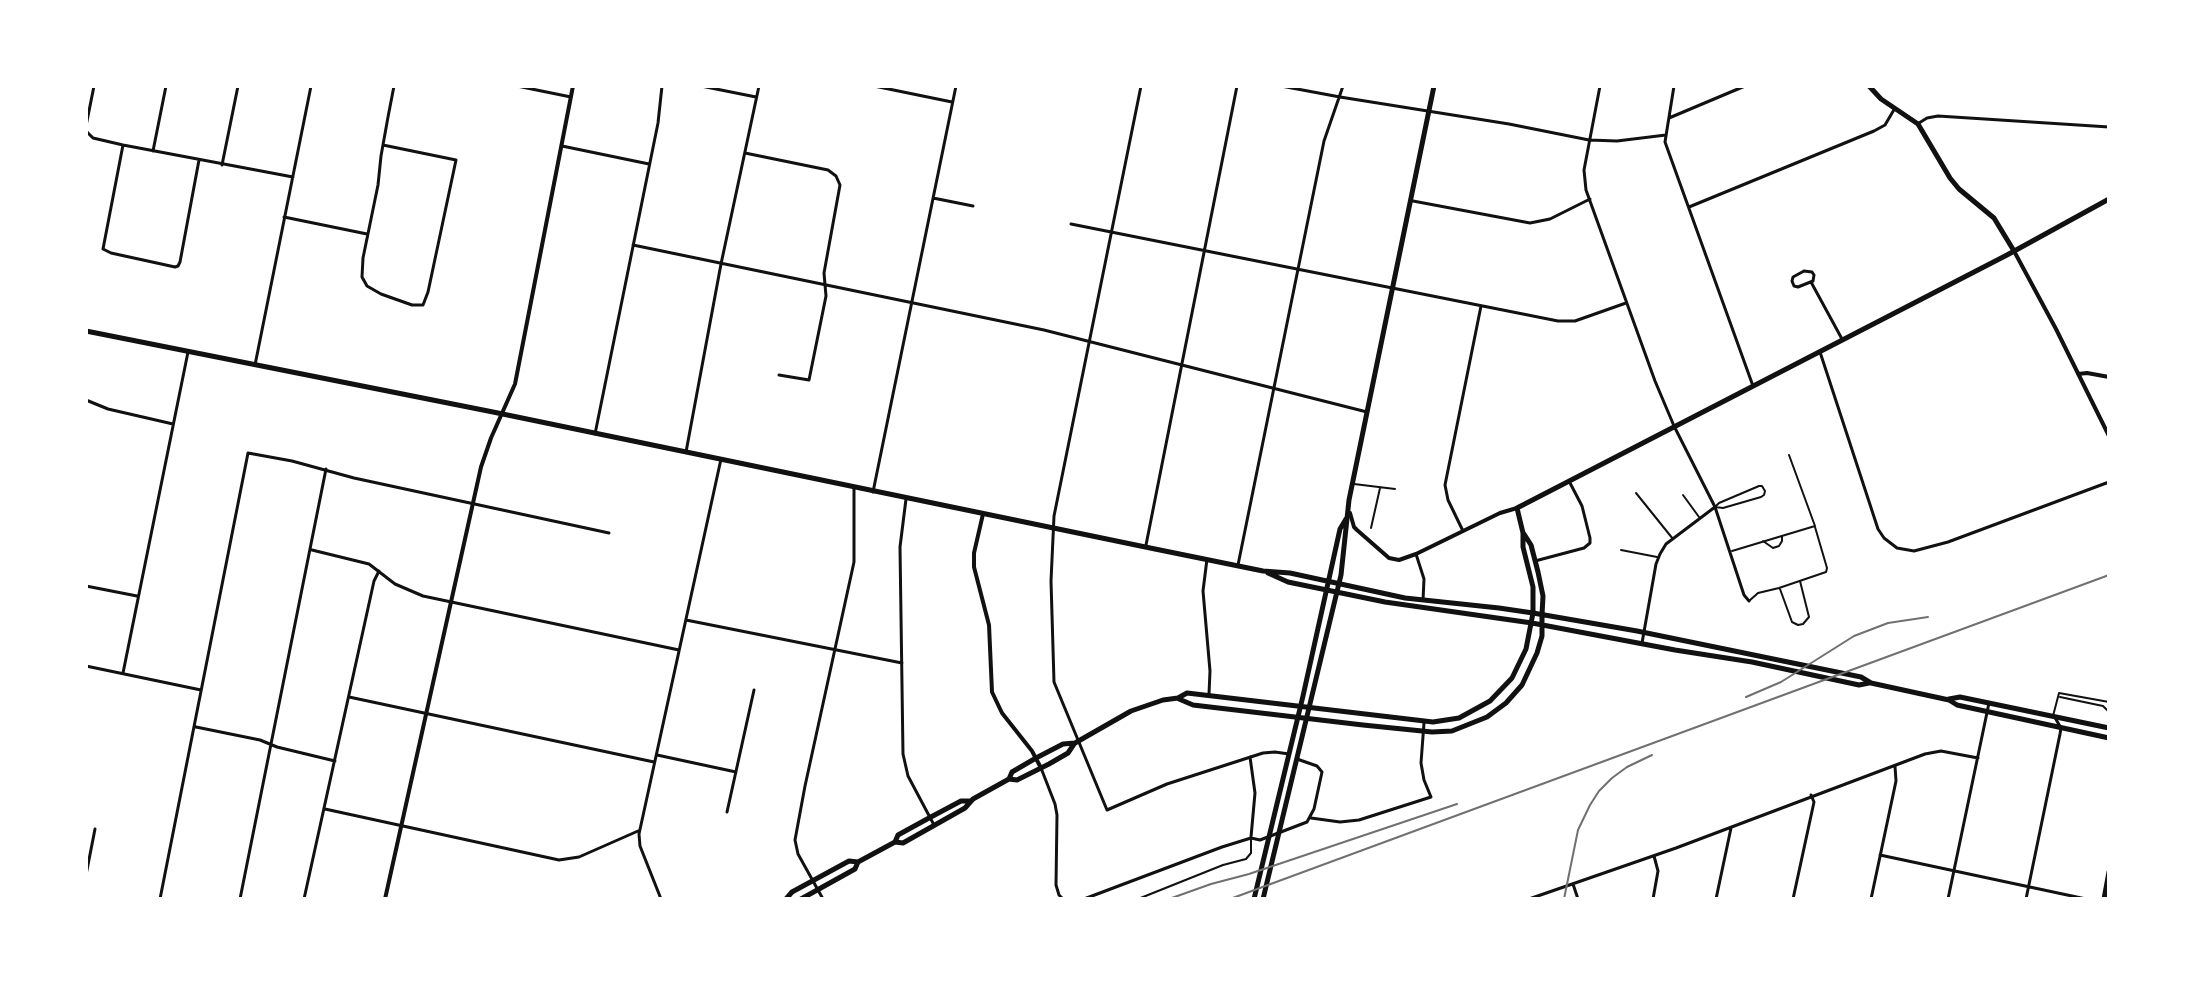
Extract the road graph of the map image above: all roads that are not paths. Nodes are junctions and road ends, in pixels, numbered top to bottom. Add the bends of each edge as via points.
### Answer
1 (94, 86) edge
2 (166, 86) edge
3 (238, 86) edge
4 (311, 86) edge
5 (394, 86) edge
6 (517, 86) edge
7 (573, 86) edge
8 (662, 86) edge
9 (701, 86) edge
10 (759, 86) edge
11 (874, 86) edge
12 (956, 86) edge
13 (1141, 86) edge
14 (1237, 86) edge
15 (1281, 86) edge
16 (1343, 86) edge
17 (1434, 86) edge
18 (1600, 86) edge
19 (1674, 86) edge
20 (1745, 86) edge
21 (1869, 86) edge
22 (571, 97) junction
23 (1340, 97) junction
24 (757, 98) junction
25 (952, 102) junction
26 (1895, 107) junction
27 (1428, 112) junction
28 (1669, 118) junction
29 (1918, 124) junction
30 (2109, 127) edge
31 (87, 130) edge
32 (1666, 135) junction
33 (1589, 140) junction
34 (123, 145) junction
35 (383, 145) junction
36 (562, 146) junction
37 (153, 151) junction
38 (745, 153) junction
39 (199, 160) junction
40 (650, 164) junction
41 (222, 165) junction
42 (293, 177) junction
43 (933, 198) junction
44 (1590, 199) junction
45 (2109, 199) edge
46 (1410, 200) junction
47 (973, 206) dead end
48 (1689, 207) junction
49 (284, 217) junction
50 (1071, 224) dead end
51 (1113, 231) junction
52 (367, 234) junction
53 (633, 245) junction
54 (1206, 251) junction
55 (2014, 251) junction
56 (721, 264) junction
57 (1298, 269) junction
58 (1811, 282) junction
59 (825, 285) junction
60 (1392, 288) junction
61 (911, 302) junction
62 (1626, 303) junction
63 (1481, 306) junction
64 (86, 331) edge
65 (1842, 339) junction
66 (1090, 341) junction
67 (188, 351) junction
68 (1820, 352) junction
69 (255, 365) junction
70 (1182, 366) junction
71 (2078, 374) junction
72 (779, 375) dead end
73 (2109, 377) edge
74 (1754, 387) junction
75 (1274, 389) junction
76 (86, 400) edge
77 (1367, 413) junction
78 (502, 414) junction
79 (173, 424) junction
80 (1674, 426) junction
81 (595, 434) junction
82 (2109, 436) edge
83 (686, 452) junction
84 (1789, 455) dead end
85 (721, 459) junction
86 (326, 469) junction
87 (1569, 481) junction
88 (2109, 482) edge
89 (1353, 483) junction
90 (1380, 487) junction
91 (854, 488) junction
92 (1395, 489) dead end
93 (873, 492) junction
94 (1636, 493) dead end
95 (1683, 495) dead end
96 (906, 499) junction
97 (1349, 500) junction
98 (473, 503) junction
99 (1715, 507) junction
100 (1517, 508) junction
101 (983, 514) junction
102 (1346, 518) junction
103 (1700, 519) junction
104 (1815, 526) junction
105 (1054, 528) junction
106 (1371, 528) dead end
107 (1464, 531) junction
108 (609, 533) dead end
109 (1523, 533) junction
110 (1781, 535) junction
111 (1673, 539) junction
112 (1763, 541) junction
113 (1146, 548) junction
114 (311, 550) junction
115 (1621, 550) dead end
116 (1730, 552) junction
117 (1416, 554) junction
118 (1658, 558) junction
119 (1207, 559) junction
120 (1535, 561) junction
121 (1238, 565) junction
122 (379, 571) junction
123 (1263, 571) junction
124 (1800, 581) junction
125 (1328, 582) junction
126 (1339, 584) junction
127 (86, 586) edge
128 (1779, 588) junction
129 (1326, 590) junction
130 (1337, 592) junction
131 (137, 596) junction
132 (1423, 600) junction
133 (451, 601) junction
134 (1749, 601) joint
135 (1533, 613) junction
136 (1542, 615) junction
137 (686, 620) junction
138 (1532, 623) junction
139 (1542, 625) junction
140 (1644, 633) junction
141 (1642, 643) junction
142 (834, 649) junction
143 (679, 650) junction
144 (902, 663) junction
145 (86, 666) edge
146 (123, 673) junction
147 (1871, 683) junction
148 (201, 690) junction
149 (754, 690) dead end
150 (1209, 694) junction
151 (2059, 695) junction
152 (349, 697) junction
153 (1178, 698) junction
154 (1949, 700) junction
155 (2109, 702) edge
156 (1989, 703) junction
157 (1301, 705) junction
158 (1310, 706) junction
159 (1987, 712) junction
160 (2109, 712) edge
161 (427, 714) junction
162 (2053, 716) junction
163 (1298, 717) junction
164 (1307, 718) junction
165 (1424, 721) junction
166 (194, 726) junction
167 (2061, 728) junction
168 (2109, 728) edge
169 (1423, 731) junction
170 (2109, 738) edge
171 (1077, 742) junction
172 (271, 745) junction
173 (1289, 754) junction
174 (657, 755) junction
175 (1250, 757) junction
176 (1036, 758) junction
177 (1978, 758) junction
178 (1297, 759) junction
179 (335, 761) junction
180 (655, 762) junction
181 (1895, 765) junction
182 (1041, 768) junction
183 (736, 772) junction
184 (1009, 779) junction
185 (1811, 795) junction
186 (971, 801) junction
187 (325, 809) junction
188 (727, 812) dead end
189 (929, 818) junction
190 (1311, 818) junction
191 (1278, 819) junction
192 (401, 824) junction
193 (934, 825) junction
194 (1731, 827) junction
195 (95, 829) dead end
196 (640, 831) junction
197 (1251, 838) junction
198 (895, 842) junction
199 (1880, 855) junction
200 (1653, 856) junction
201 (858, 862) junction
202 (1954, 871) junction
203 (2109, 872) edge
204 (86, 875) edge
205 (813, 881) junction
206 (1573, 884) junction
207 (2029, 886) junction
208 (818, 890) junction
209 (1058, 897) edge
210 (160, 898) edge
211 (166, 898) edge
212 (240, 899) edge
213 (304, 899) edge
214 (385, 899) edge
215 (661, 899) edge
216 (786, 899) edge
217 (801, 899) edge
218 (823, 899) edge
219 (1063, 899) edge
220 (1084, 899) edge
221 (1138, 899) edge
222 (1254, 899) edge
223 (1263, 899) edge
224 (1529, 899) edge
225 (1578, 899) edge
226 (1653, 899) edge
227 (1716, 899) edge
228 (1793, 899) edge
229 (1871, 899) edge
230 (1948, 899) edge
231 (2026, 899) edge
232 (2086, 899) edge
233 (2104, 899) edge

1 - 31 street
2 - 37 street
3 - 41 street
4 - 42 street
5 - 35 street
6 - 22 street
7 - 22 street
8 - 40 street
9 - 24 street
10 - 24 street
11 - 25 street
12 - 25 street
13 - 51 street
14 - 54 street
15 - 23 street
16 - 23 street
17 - 27 main road
18 - 33 street
19 - 28 street
20 - 28 street
21 - 26 main road
22 - 36 street
23 - 27 street
23 - 57 street via 1324,141
24 - 38 street
25 - 43 street
26 - 29 main road
26 - 48 street via 1885,125 1874,131
27 - 33 street
27 - 46 main road
28 - 32 street
29 - 30 street via 1938,116
29 - 55 main road via 1950,178 1994,218
31 - 34 street via 93,138
32 - 33 street
32 - 48 street
33 - 44 street via 1583,176
34 - 37 street
34 - 39 street via 103,249 175,267
35 - 52 street
35 - 52 street via 456,160 423,305 367,286 362,272
36 - 40 street
36 - 78 street via 518,372
37 - 39 street
38 - 56 street
38 - 59 street via 836,176 839,198
39 - 41 street
40 - 53 street
41 - 42 street
42 - 49 street
43 - 47 street
43 - 61 street
44 - 46 street via 1530,223
44 - 62 street
45 - 55 main road
46 - 60 main road
48 - 74 street
49 - 52 street
49 - 69 street
50 - 51 street
51 - 54 street
51 - 66 street
53 - 56 street
53 - 81 street
54 - 57 street
54 - 70 street
55 - 65 main road
55 - 71 street
56 - 59 street
56 - 83 street
57 - 60 street
57 - 75 street
58 - 58 street via 1814,275 1808,270 1792,281 1796,287
58 - 65 street
59 - 61 street
59 - 72 street via 809,380
60 - 63 street
60 - 77 main road
61 - 66 street
61 - 93 street
62 - 63 street via 1566,323
62 - 80 street
63 - 107 street via 1445,485
64 - 67 main road
65 - 68 main road
66 - 70 street
66 - 105 street
67 - 69 main road
67 - 79 street
68 - 74 main road
68 - 88 street via 1878,529 1900,549 1948,542
69 - 78 main road
70 - 75 street
70 - 113 street
71 - 73 street
71 - 82 street
74 - 80 main road
75 - 77 street
75 - 121 street
76 - 79 street
77 - 89 main road
78 - 81 main road
78 - 98 street via 485,453
79 - 131 street
80 - 87 main road
80 - 99 street
81 - 83 main road
83 - 85 main road
84 - 104 lane
85 - 91 main road
85 - 137 street
86 - 98 street
86 - 114 street
86 - 148 street via 248,453
87 - 100 main road
87 - 120 street via 1582,506 1590,543
89 - 90 lane
89 - 97 main road
90 - 92 lane
90 - 106 lane
91 - 93 main road
91 - 142 street via 854,562
93 - 96 main road
94 - 111 lane
95 - 103 lane
96 - 101 main road
96 - 144 street via 900,547
97 - 102 main road
97 - 117 street via 1354,527 1389,558
98 - 108 street
98 - 133 street
99 - 99 lane via 1761,497 1765,491 1759,486
99 - 103 street
99 - 116 street
100 - 107 street
100 - 109 main road
101 - 105 main road
101 - 176 street via 973,561 989,625 992,692
102 - 125 main road
102 - 126 main road
103 - 111 street
104 - 110 lane
104 - 124 lane via 1827,569
105 - 113 main road
105 - 171 street via 1054,682
107 - 117 street
109 - 120 main road
109 - 135 main road
110 - 112 lane
110 - 112 lane via 1779,546
111 - 118 street
112 - 116 lane
113 - 119 main road
114 - 122 street
114 - 172 street
115 - 118 lane
116 - 134 street
117 - 132 street via 1424,579
118 - 140 street
119 - 121 main road
119 - 150 street via 1203,591
120 - 136 main road
121 - 123 main road
122 - 133 street via 410,592
122 - 152 street
123 - 125 main road
123 - 129 main road
124 - 128 lane
124 - 128 lane via 1809,617 1803,624 1792,622
125 - 126 main road
125 - 129 main road
126 - 130 main road
126 - 132 main road
127 - 131 street
128 - 134 lane
129 - 130 main road
129 - 157 main road
130 - 138 main road
130 - 158 main road
131 - 146 street
132 - 135 main road
133 - 143 street
133 - 161 street
135 - 136 main road
135 - 138 main road
136 - 139 main road
136 - 140 main road
137 - 142 street
137 - 143 street
138 - 139 main road
138 - 165 main road via 1520,664 1496,696 1459,718
139 - 141 main road
139 - 169 main road via 1535,661 1506,703 1471,725
140 - 141 street
140 - 147 main road
141 - 147 main road via 1859,685
142 - 144 street
142 - 205 street via 796,832 796,849
143 - 174 street
144 - 189 street via 905,769
145 - 146 street
146 - 148 street
147 - 154 main road
148 - 166 street
149 - 183 street
150 - 153 main road
150 - 157 main road
151 - 155 lane
151 - 160 lane
151 - 162 lane
152 - 161 street
152 - 179 street
153 - 163 main road via 1193,705
153 - 171 main road via 1131,711
154 - 156 main road
154 - 159 main road
156 - 159 street
156 - 162 main road
157 - 158 main road
157 - 163 main road
158 - 164 main road
158 - 165 main road
159 - 167 main road
159 - 177 street
161 - 180 street
161 - 192 street
162 - 167 street
162 - 168 main road
163 - 164 main road
163 - 173 main road
164 - 169 main road
164 - 178 main road
165 - 169 street
166 - 172 street
166 - 210 street
167 - 170 main road
167 - 207 street
169 - 190 street via 1422,771 1431,797 1359,820
171 - 175 street via 1107,810
171 - 176 main road
171 - 182 main road
172 - 179 street
172 - 212 street
173 - 175 street
173 - 191 main road
174 - 180 street
174 - 183 street
175 - 197 street via 1255,793
176 - 182 street
176 - 184 main road
177 - 181 street via 1936,751
177 - 202 street
178 - 190 street via 1317,766 1322,774
178 - 191 main road
179 - 187 street
180 - 196 street
181 - 185 street
181 - 199 street
182 - 184 main road
182 - 209 street via 1057,815
183 - 188 street
184 - 186 main road
185 - 194 street
185 - 228 street via 1814,802
186 - 189 main road
186 - 193 main road
187 - 192 street
187 - 213 street
189 - 193 street
189 - 198 main road
190 - 197 street via 1282,833
191 - 222 main road
191 - 223 main road
192 - 196 street via 559,860
192 - 214 street
193 - 198 main road via 903,843
194 - 200 street
194 - 227 street
195 - 204 street
196 - 215 street via 641,850
197 - 220 street
197 - 221 lane via 1246,859
198 - 201 main road
199 - 202 street
199 - 229 street
200 - 206 street
200 - 226 street via 1658,871
201 - 205 main road via 849,861
201 - 208 main road via 855,869
202 - 207 street
202 - 230 street
203 - 233 main road
205 - 208 street
205 - 216 main road
206 - 224 street
206 - 225 street
207 - 231 street
207 - 232 street
208 - 217 main road
208 - 218 street
209 - 219 street
210 - 211 street

